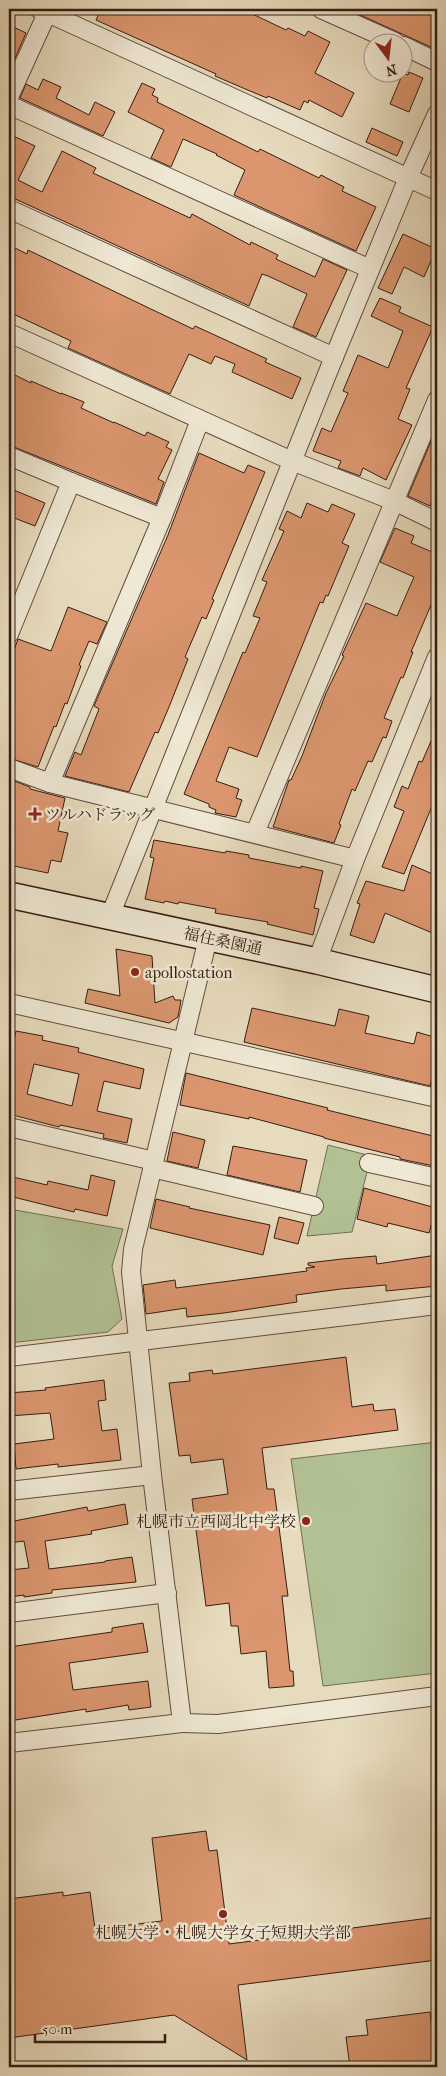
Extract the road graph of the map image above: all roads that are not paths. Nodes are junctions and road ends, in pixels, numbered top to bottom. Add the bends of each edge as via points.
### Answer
1 (321, 9) edge
2 (45, 10) edge
3 (373, 32) edge
4 (414, 51) edge
5 (437, 62) edge
6 (9, 97) edge
7 (9, 105) edge
8 (437, 114) edge
9 (408, 178) junction
10 (437, 191) edge
11 (9, 208) edge
12 (370, 269) junction
13 (9, 333) edge
14 (334, 357) junction
15 (436, 404) edge
16 (200, 420) junction
17 (9, 456) edge
18 (292, 461) junction
19 (71, 482) junction
20 (394, 501) junction
21 (162, 518) junction
22 (437, 522) edge
23 (9, 634) edge
24 (437, 657) edge
25 (9, 768) edge
26 (50, 783) junction
27 (152, 808) junction
28 (255, 834) junction
29 (356, 859) junction
30 (9, 895) edge
31 (110, 916) junction
32 (208, 938) junction
33 (316, 961) junction
34 (437, 990) edge
35 (9, 1003) edge
36 (182, 1040) junction
37 (437, 1098) edge
38 (9, 1127) edge
39 (370, 1163) dead end
40 (153, 1165) junction
41 (437, 1178) edge
42 (314, 1206) dead end
43 (437, 1305) edge
44 (138, 1343) junction
45 (9, 1358) edge
46 (152, 1475) junction
47 (9, 1491) edge
48 (167, 1594) junction
49 (9, 1613) edge
50 (437, 1696) edge
51 (182, 1723) junction
52 (9, 1743) edge

1 - 3 street
2 - 6 street
2 - 9 street
4 - 5 street
7 - 12 street
8 - 9 street
9 - 10 street
9 - 12 street
11 - 14 street
12 - 14 street
13 - 16 street
14 - 18 street
15 - 20 street
16 - 18 street
16 - 21 street
17 - 19 street
18 - 20 street
18 - 27 street
19 - 21 street
19 - 23 street
20 - 22 street
20 - 28 street
21 - 26 street
24 - 29 street
25 - 26 street
26 - 27 street
27 - 28 street
27 - 31 street
28 - 29 street
29 - 33 street
30 - 31 street, 福住桑園通
31 - 32 street, 福住桑園通
32 - 33 street, 福住桑園通
32 - 36 street
33 - 34 street, 福住桑園通
35 - 36 street
36 - 37 street
36 - 40 street
38 - 40 street
39 - 41 street
40 - 42 street
40 - 44 street via 133,1249 131,1272
43 - 44 street
44 - 45 street
44 - 46 street
46 - 47 street
46 - 48 street
48 - 49 street
48 - 51 street
50 - 51 street via 218,1724
51 - 52 street

